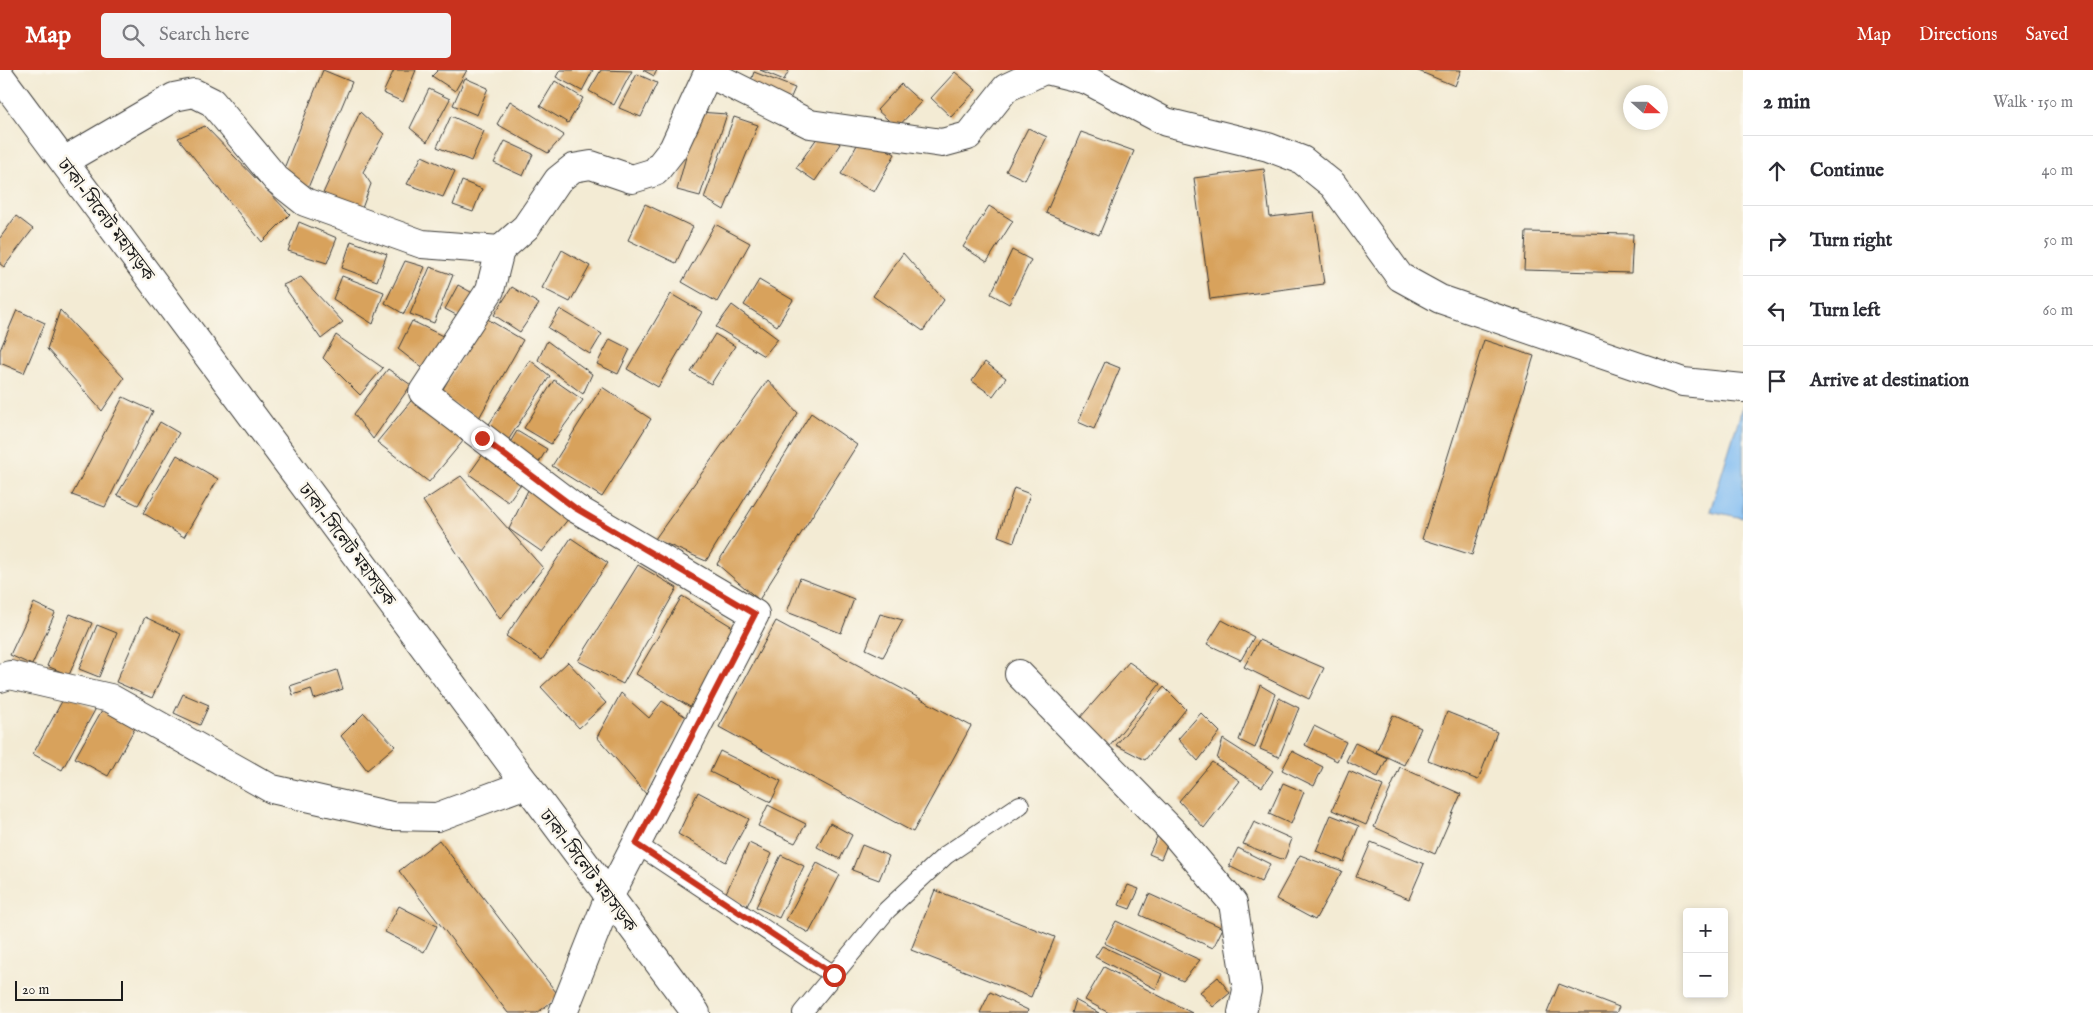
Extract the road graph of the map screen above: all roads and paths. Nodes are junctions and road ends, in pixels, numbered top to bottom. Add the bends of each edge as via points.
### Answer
1 (1045, 70) edge
2 (708, 71) edge
3 (0, 76) edge
4 (64, 161) junction
5 (500, 250) junction
6 (1743, 388) edge
7 (1019, 674) dead end
8 (0, 678) edge
9 (526, 784) junction
10 (1020, 805) dead end
11 (636, 844) junction
12 (609, 897) junction
13 (834, 975) junction
14 (563, 1013) edge
15 (696, 1013) edge
16 (802, 1013) edge
17 (1242, 1013) edge

1 - 2 main road via 1006,88 968,136 942,143 810,124
1 - 6 main road via 1087,80 1166,122 1268,147 1302,160 1332,185 1400,277 1440,299 1683,382
2 - 5 main road via 673,150 656,172 632,178 591,165 573,168 558,180 526,227
3 - 4 main road, ঢাকা-সিলেট মহাসড়ক
4 - 5 main road via 174,96 194,93 212,102 276,179 305,202 422,244
4 - 9 main road, ঢাকা-সিলেট মহাসড়ক
5 - 11 main road via 490,290 423,392 575,508 755,614
7 - 17 main road via 1174,833 1233,903 1247,990
8 - 9 main road via 10,675 110,698 272,789 391,816 437,817
9 - 12 main road, ঢাকা-সিলেট মহাসড়ক
10 - 13 lane via 946,855 887,910
11 - 12 main road
11 - 13 lane
12 - 14 main road
12 - 15 main road, ঢাকা-সিলেট মহাসড়ক
13 - 16 lane

